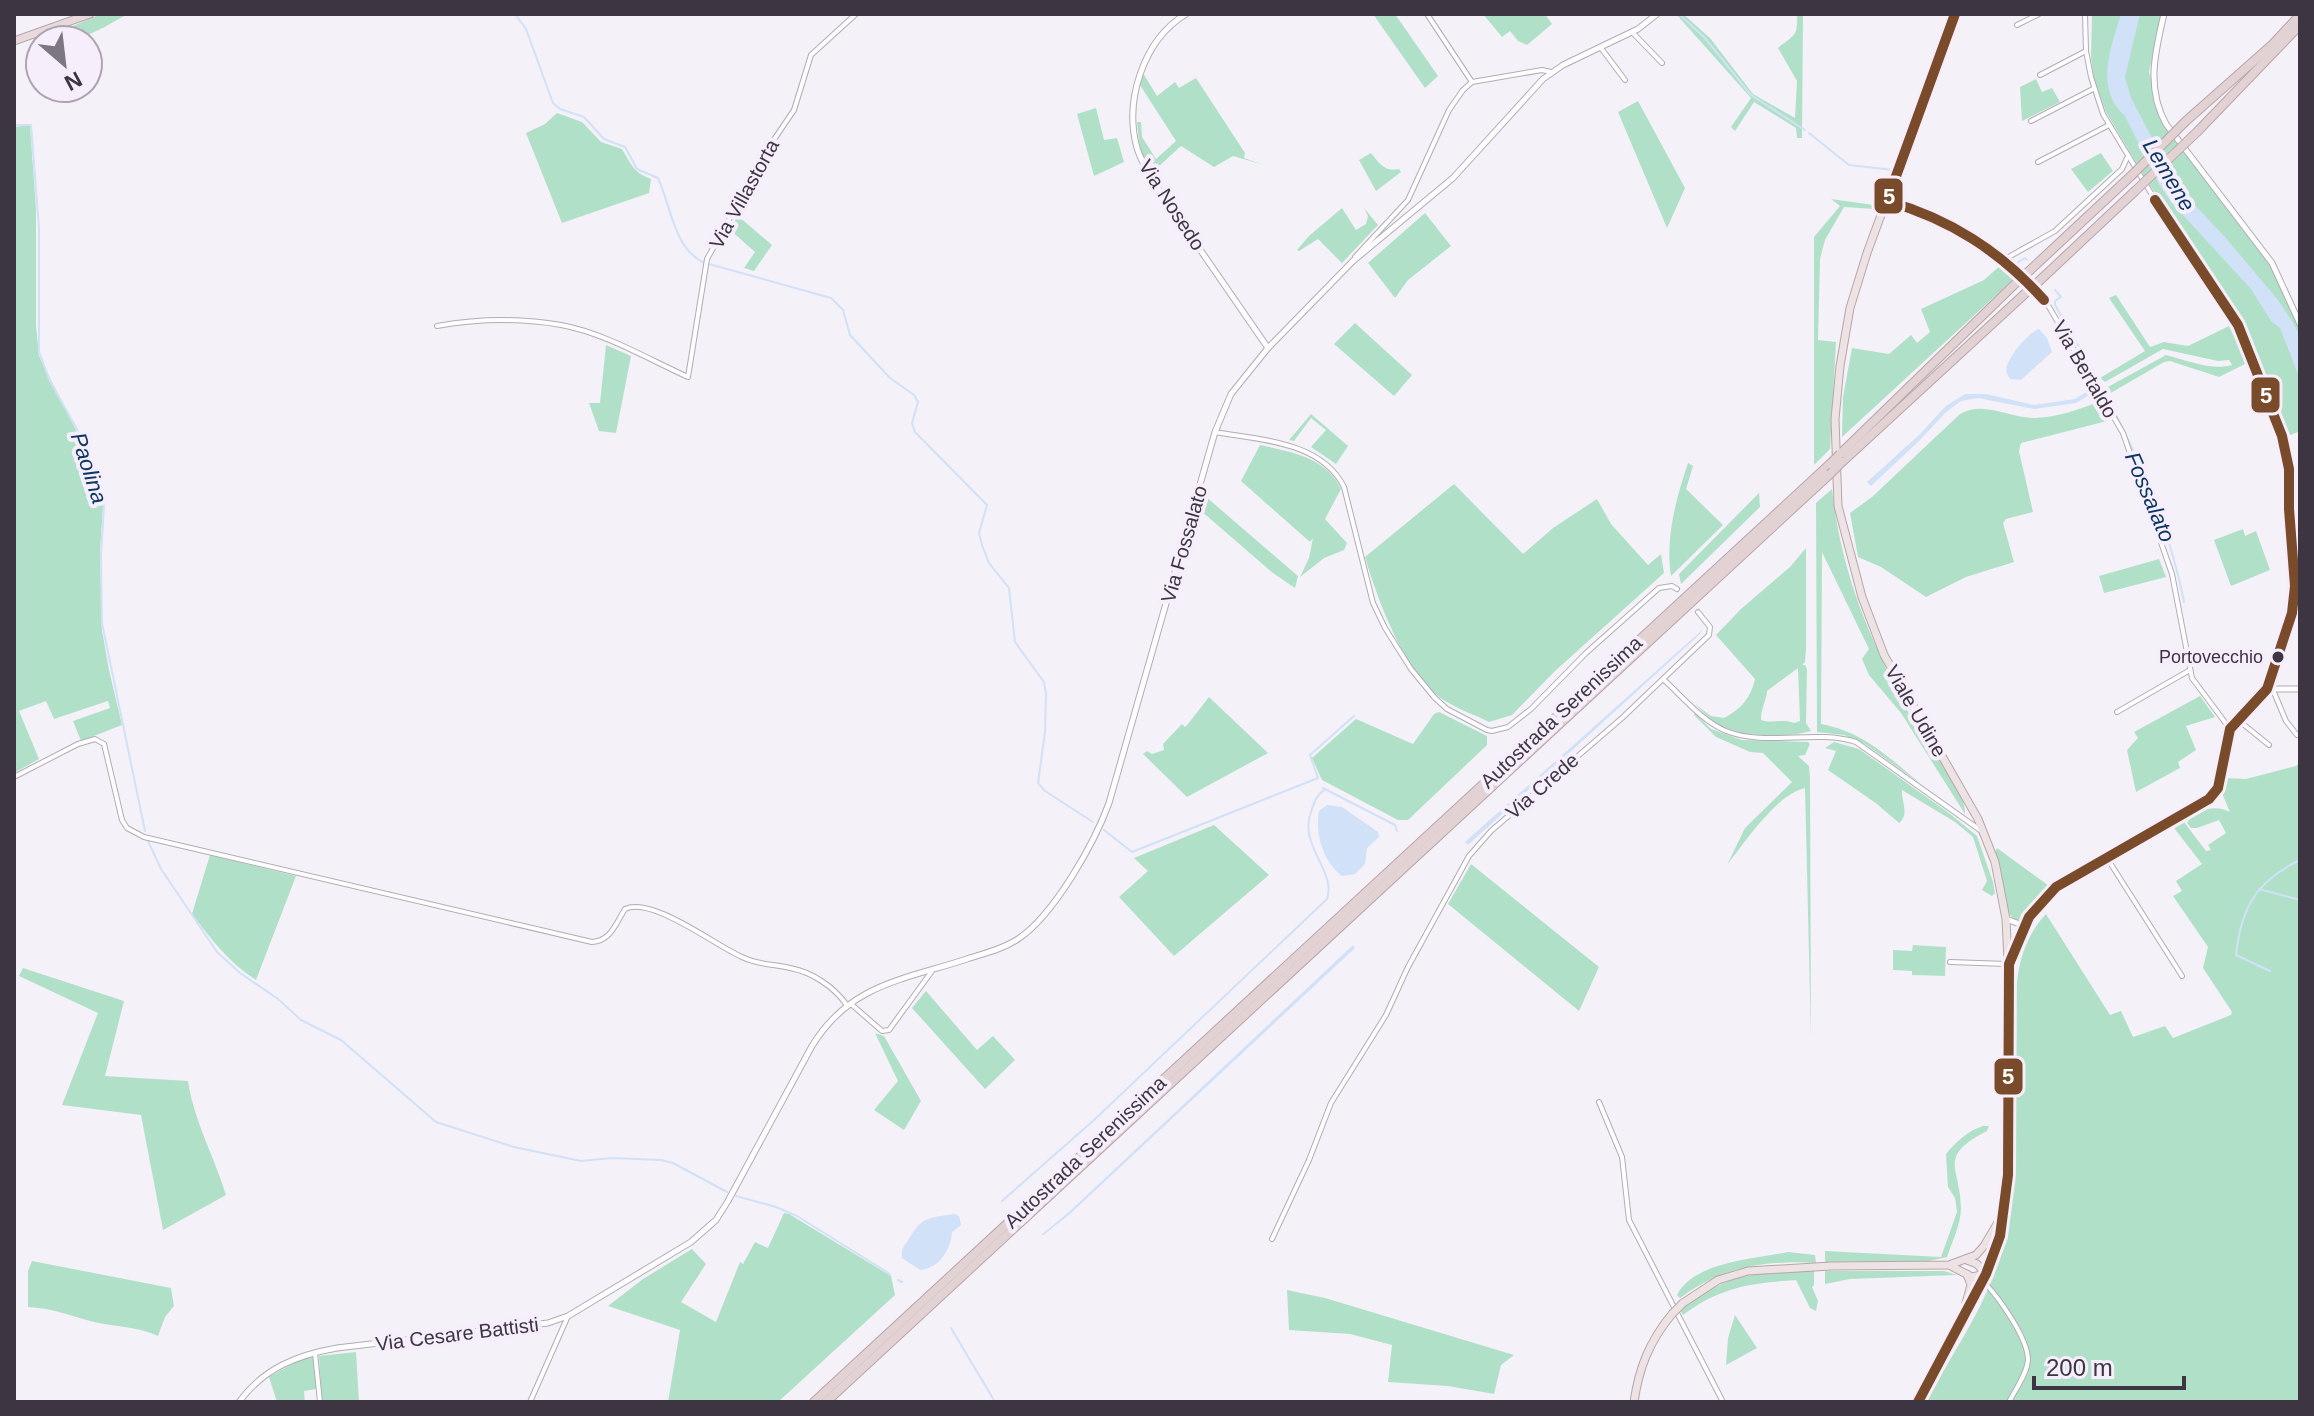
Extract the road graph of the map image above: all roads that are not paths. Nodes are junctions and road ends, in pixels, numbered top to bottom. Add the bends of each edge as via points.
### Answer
1 (90, 14) edge
2 (856, 14) edge
3 (1186, 14) edge
4 (1427, 14) edge
5 (1657, 14) edge
6 (1955, 14) edge
7 (2039, 14) edge
8 (2085, 14) edge
9 (2164, 14) edge
10 (2300, 15) edge
11 (2017, 25) dead end
12 (2300, 25) edge
13 (1632, 32) junction
14 (14, 41) edge
15 (1601, 48) junction
16 (2086, 51) junction
17 (1662, 63) dead end
18 (1551, 72) junction
19 (2040, 75) dead end
20 (1625, 80) dead end
21 (1472, 82) junction
22 (2094, 89) junction
23 (2031, 121) dead end
24 (2109, 125) junction
25 (2128, 156) junction
26 (2038, 162) dead end
27 (1887, 201) junction
28 (2005, 259) junction
29 (1353, 261) junction
30 (2300, 324) edge
31 (437, 326) dead end
32 (1268, 348) junction
33 (1215, 432) junction
34 (1841, 458) junction
35 (1815, 483) junction
36 (1799, 497) junction
37 (1677, 589) dead end
38 (1698, 612) dead end
39 (2190, 670) junction
40 (1663, 679) junction
41 (2300, 689) edge
42 (2270, 690) junction
43 (2117, 712) dead end
44 (2238, 720) junction
45 (2228, 728) junction
46 (2297, 735) dead end
47 (2269, 745) dead end
48 (14, 777) edge
49 (1985, 834) junction
50 (2107, 858) junction
51 (2006, 919) junction
52 (2025, 926) junction
53 (1950, 962) dead end
54 (2009, 964) junction
55 (932, 970) junction
56 (2182, 976) dead end
57 (848, 1003) junction
58 (784, 1099) joint
59 (1599, 1102) dead end
60 (2005, 1209) junction
61 (1272, 1239) dead end
62 (1967, 1260) junction
63 (1949, 1265) junction
64 (1967, 1274) junction
65 (1985, 1277) junction
66 (568, 1316) junction
67 (1957, 1331) junction
68 (314, 1352) junction
69 (239, 1402) edge
70 (320, 1402) edge
71 (530, 1402) edge
72 (814, 1402) edge
73 (826, 1402) edge
74 (1634, 1402) edge
75 (1723, 1402) edge
76 (1918, 1402) edge
77 (2009, 1402) edge

1 - 14 highway
2 - 31 street, Via Villastorta via 811,55 797,103 707,259 688,377 562,325 472,320
3 - 32 street, Via Nosedo via 1161,35 1141,69 1135,94 1137,149 1150,177
4 - 21 street
5 - 13 street, Via Fossalato
6 - 27 main road, Viale Udine
7 - 11 street
8 - 16 street
9 - 30 street via 2153,71 2158,108 2272,263
10 - 34 highway, Autostrada Serenissima, bridge via 2018,281
12 - 34 highway, Autostrada Serenissima, bridge via 2134,192
13 - 15 street, Via Fossalato
13 - 17 street
15 - 18 street, Via Fossalato
15 - 20 street
16 - 19 street
16 - 22 street
18 - 21 street
18 - 29 street, Via Fossalato via 1453,178
21 - 29 street via 1449,110 1408,200
22 - 23 street
22 - 24 street
24 - 25 street
24 - 26 street
25 - 28 street via 2126,165 2055,231
25 - 42 street via 2238,325 2285,445 2295,586
27 - 28 street, Via Bertaldo via 1946,221
27 - 49 main road, Viale Udine via 1850,308 1840,366 1835,434 1838,506 1884,655
28 - 39 street, Via Bertaldo via 2044,300 2123,433 2172,574
29 - 32 street, Via Fossalato
32 - 33 street, Via Fossalato via 1238,382
33 - 37 street via 1294,448 1332,469 1344,487 1377,614 1392,640 1424,687 1447,709 1492,731 1508,727 1531,709 1659,588
33 - 55 street, Via Fossalato via 1098,829 1031,930 1000,948
34 - 35 highway, Autostrada Serenissima, bridge
34 - 35 highway, Autostrada Serenissima, bridge
35 - 36 highway, Autostrada Serenissima
36 - 72 highway, Autostrada Serenissima
36 - 73 highway, Autostrada Serenissima
38 - 40 street, Via Crede via 1710,627 1709,635
39 - 43 street
39 - 45 street, Via Bertaldo
40 - 49 street via 1723,730 1762,738 1856,742
40 - 61 street, Via Crede via 1469,856 1376,1032 1331,1103
41 - 42 street
42 - 44 street
42 - 46 street
44 - 45 street
44 - 47 street
45 - 50 street via 2218,788 2209,799
48 - 57 street via 78,744 100,740 122,820 144,837 592,942 608,937 625,909 639,906 742,958 812,976
49 - 51 main road, Viale Udine
50 - 52 street via 2056,887
50 - 56 street
51 - 52 street
51 - 54 main road, Viale Udine
52 - 54 street
53 - 54 street
54 - 60 main road, Viale Udine
55 - 57 street, Via Fossalato
55 - 57 street via 889,1030 882,1031
57 - 58 street, Via Fossalato via 824,1027
58 - 66 street, Via Cesare Battisti via 710,1226
59 - 75 street via 1622,1157 1629,1220
60 - 62 main road via 1984,1246
60 - 65 main road, Viale Udine
62 - 63 main road
62 - 65 main road
63 - 64 main road
63 - 74 main road, bridge via 1777,1268 1718,1280 1683,1303 1660,1329 1642,1362
64 - 65 main road
64 - 67 main road via 1971,1285
65 - 67 main road, Viale Udine
65 - 77 street via 2028,1356
66 - 68 street, Via Cesare Battisti via 526,1326
66 - 71 street
67 - 76 main road, Viale Udine
68 - 69 street, Via Cesare Battisti via 267,1374
68 - 70 street

